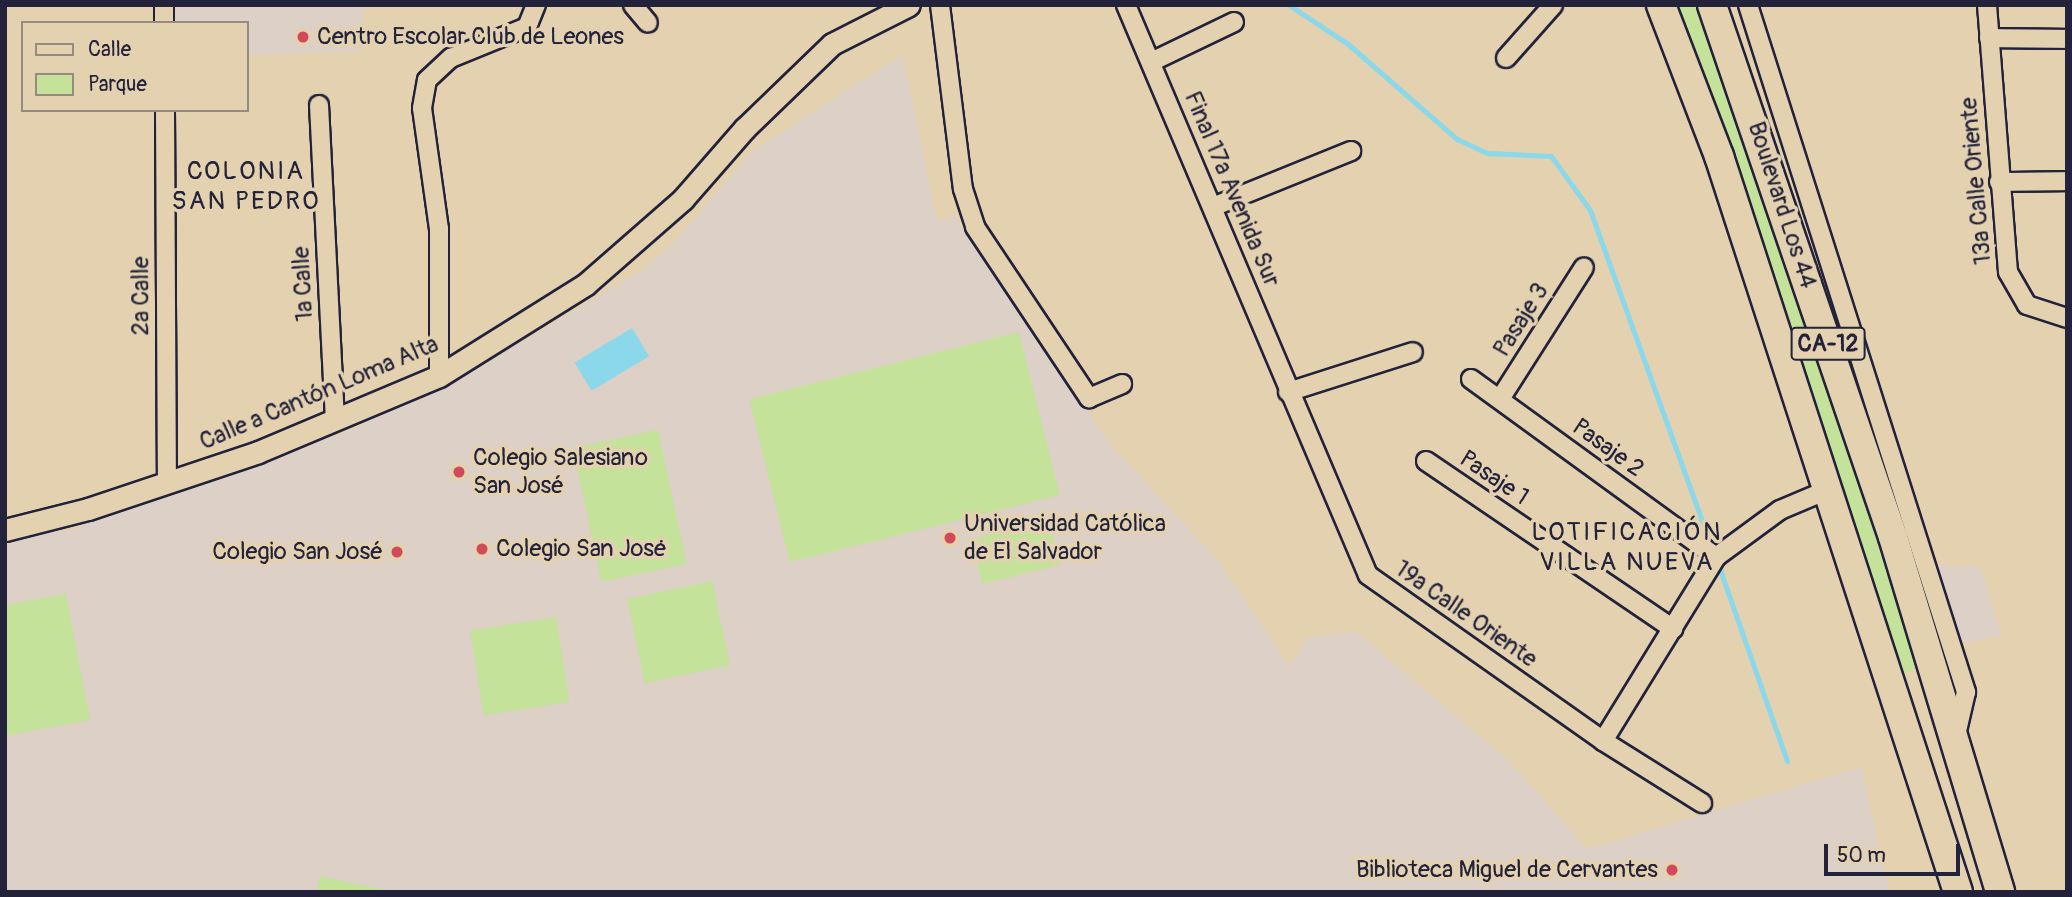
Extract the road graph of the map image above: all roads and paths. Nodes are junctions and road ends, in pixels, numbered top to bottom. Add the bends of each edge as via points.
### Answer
1 (536, 5) edge
2 (633, 5) edge
3 (909, 5) edge
4 (940, 5) edge
5 (1126, 5) edge
6 (1553, 5) edge
7 (1661, 5) edge
8 (1712, 5) edge
9 (1748, 5) edge
10 (1987, 5) edge
11 (1234, 22) dead end
12 (648, 23) dead end
13 (1989, 38) junction
14 (2067, 39) edge
15 (1506, 58) dead end
16 (1151, 62) junction
17 (319, 105) dead end
18 (165, 112) edge
19 (1350, 151) dead end
20 (2067, 181) edge
21 (1999, 182) junction
22 (1214, 206) junction
23 (1584, 267) dead end
24 (2067, 318) edge
25 (1413, 352) dead end
26 (439, 376) junction
27 (1471, 379) dead end
28 (1122, 384) dead end
29 (1288, 392) junction
30 (1500, 400) junction
31 (335, 419) junction
32 (1426, 461) dead end
33 (167, 482) junction
34 (1830, 489) junction
35 (5, 530) edge
36 (1716, 557) junction
37 (1673, 629) junction
38 (1885, 656) junction
39 (1938, 685) junction
40 (1957, 731) junction
41 (1603, 741) junction
42 (1702, 803) dead end
43 (1958, 892) edge
44 (1971, 892) edge
45 (2000, 892) edge
46 (2018, 892) edge

1 - 26 street via 527,27 451,58 427,80 422,108 439,229
2 - 12 street
3 - 26 street, Calle a Cantón Loma Alta via 832,44 744,129 683,200 586,284
4 - 28 street via 962,189 975,227 1089,398
5 - 16 street, Final 17a Avenida Sur
6 - 15 street
7 - 34 highway, Boulevard Los 44 / CA-12 via 1714,142
8 - 39 highway, Boulevard Los 44 / CA-12
9 - 40 street via 1966,692
10 - 13 street, 13a Calle Oriente
11 - 16 street
13 - 14 street
13 - 21 street, 13a Calle Oriente
16 - 22 street, Final 17a Avenida Sur
17 - 31 street, 1a Calle
18 - 33 street, 2a Calle
19 - 22 street
20 - 21 street
21 - 24 street, 13a Calle Oriente via 2003,252 2017,293 2027,305
22 - 29 street, Final 17a Avenida Sur
23 - 30 street, Pasaje 3
25 - 29 street
26 - 31 street, Calle a Cantón Loma Alta
27 - 30 street, Pasaje 2
29 - 41 street, 19a Calle Oriente via 1368,575
30 - 36 street, Pasaje 2
31 - 33 street, Calle a Cantón Loma Alta via 258,452
32 - 37 street, Pasaje 1
33 - 35 street, Calle a Cantón Loma Alta via 89,509
34 - 36 street via 1780,510
34 - 38 highway, Boulevard Los 44 / CA-12
36 - 37 street
37 - 41 street
38 - 43 highway, CA-12
38 - 44 highway
39 - 40 highway, CA-12
39 - 45 highway
40 - 46 highway, CA-12 via 1987,825
41 - 42 street, 19a Calle Oriente

